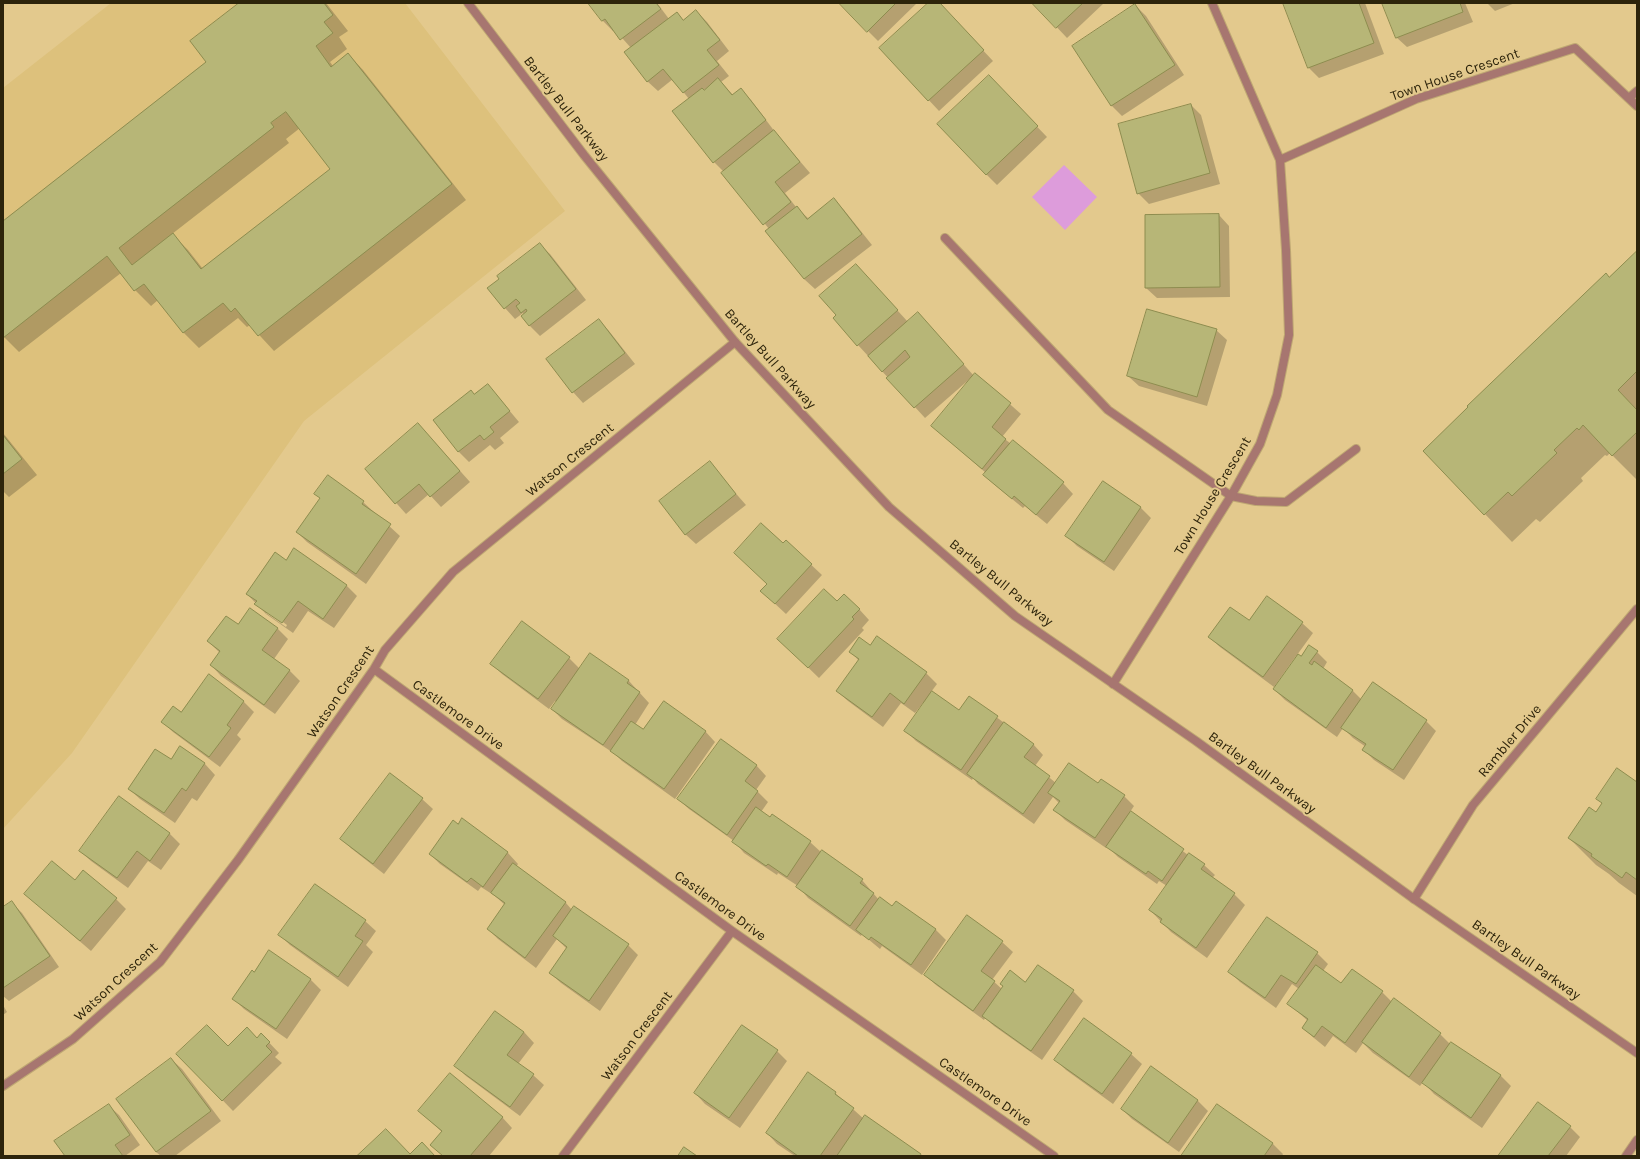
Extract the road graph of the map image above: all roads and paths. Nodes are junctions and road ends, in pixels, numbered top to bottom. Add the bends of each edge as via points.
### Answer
1 (468, 3) edge
2 (1212, 3) edge
3 (1637, 90) edge
4 (1629, 98) junction
5 (1637, 106) edge
6 (1280, 160) junction
7 (945, 238) dead end
8 (734, 342) junction
9 (1356, 449) dead end
10 (1231, 496) junction
11 (1637, 609) edge
12 (374, 669) junction
13 (1113, 684) junction
14 (1414, 899) junction
15 (732, 931) junction
16 (1637, 1053) edge
17 (3, 1086) edge
18 (1637, 1140) edge
19 (563, 1156) edge
20 (1054, 1156) edge
21 (1626, 1156) edge

1 - 8 street, Bartley Bull Parkway via 584,155
2 - 6 street, Town House Crescent
3 - 4 street
4 - 5 street
4 - 6 street, Town House Crescent via 1575,48 1416,99
6 - 10 street, Town House Crescent via 1289,335 1277,395 1260,444
7 - 10 street via 1108,410
8 - 12 street, Watson Crescent via 452,572 385,650
8 - 13 street, Bartley Bull Parkway via 889,506 1015,616
9 - 10 street via 1286,502 1256,501
10 - 13 street, Town House Crescent
11 - 14 street, Rambler Drive via 1473,806
12 - 15 street, Castlemore Drive
12 - 17 street, Watson Crescent via 238,860 160,962 73,1039
13 - 14 street, Bartley Bull Parkway
14 - 16 street, Bartley Bull Parkway
15 - 19 street, Watson Crescent
15 - 20 street, Castlemore Drive
18 - 21 street

